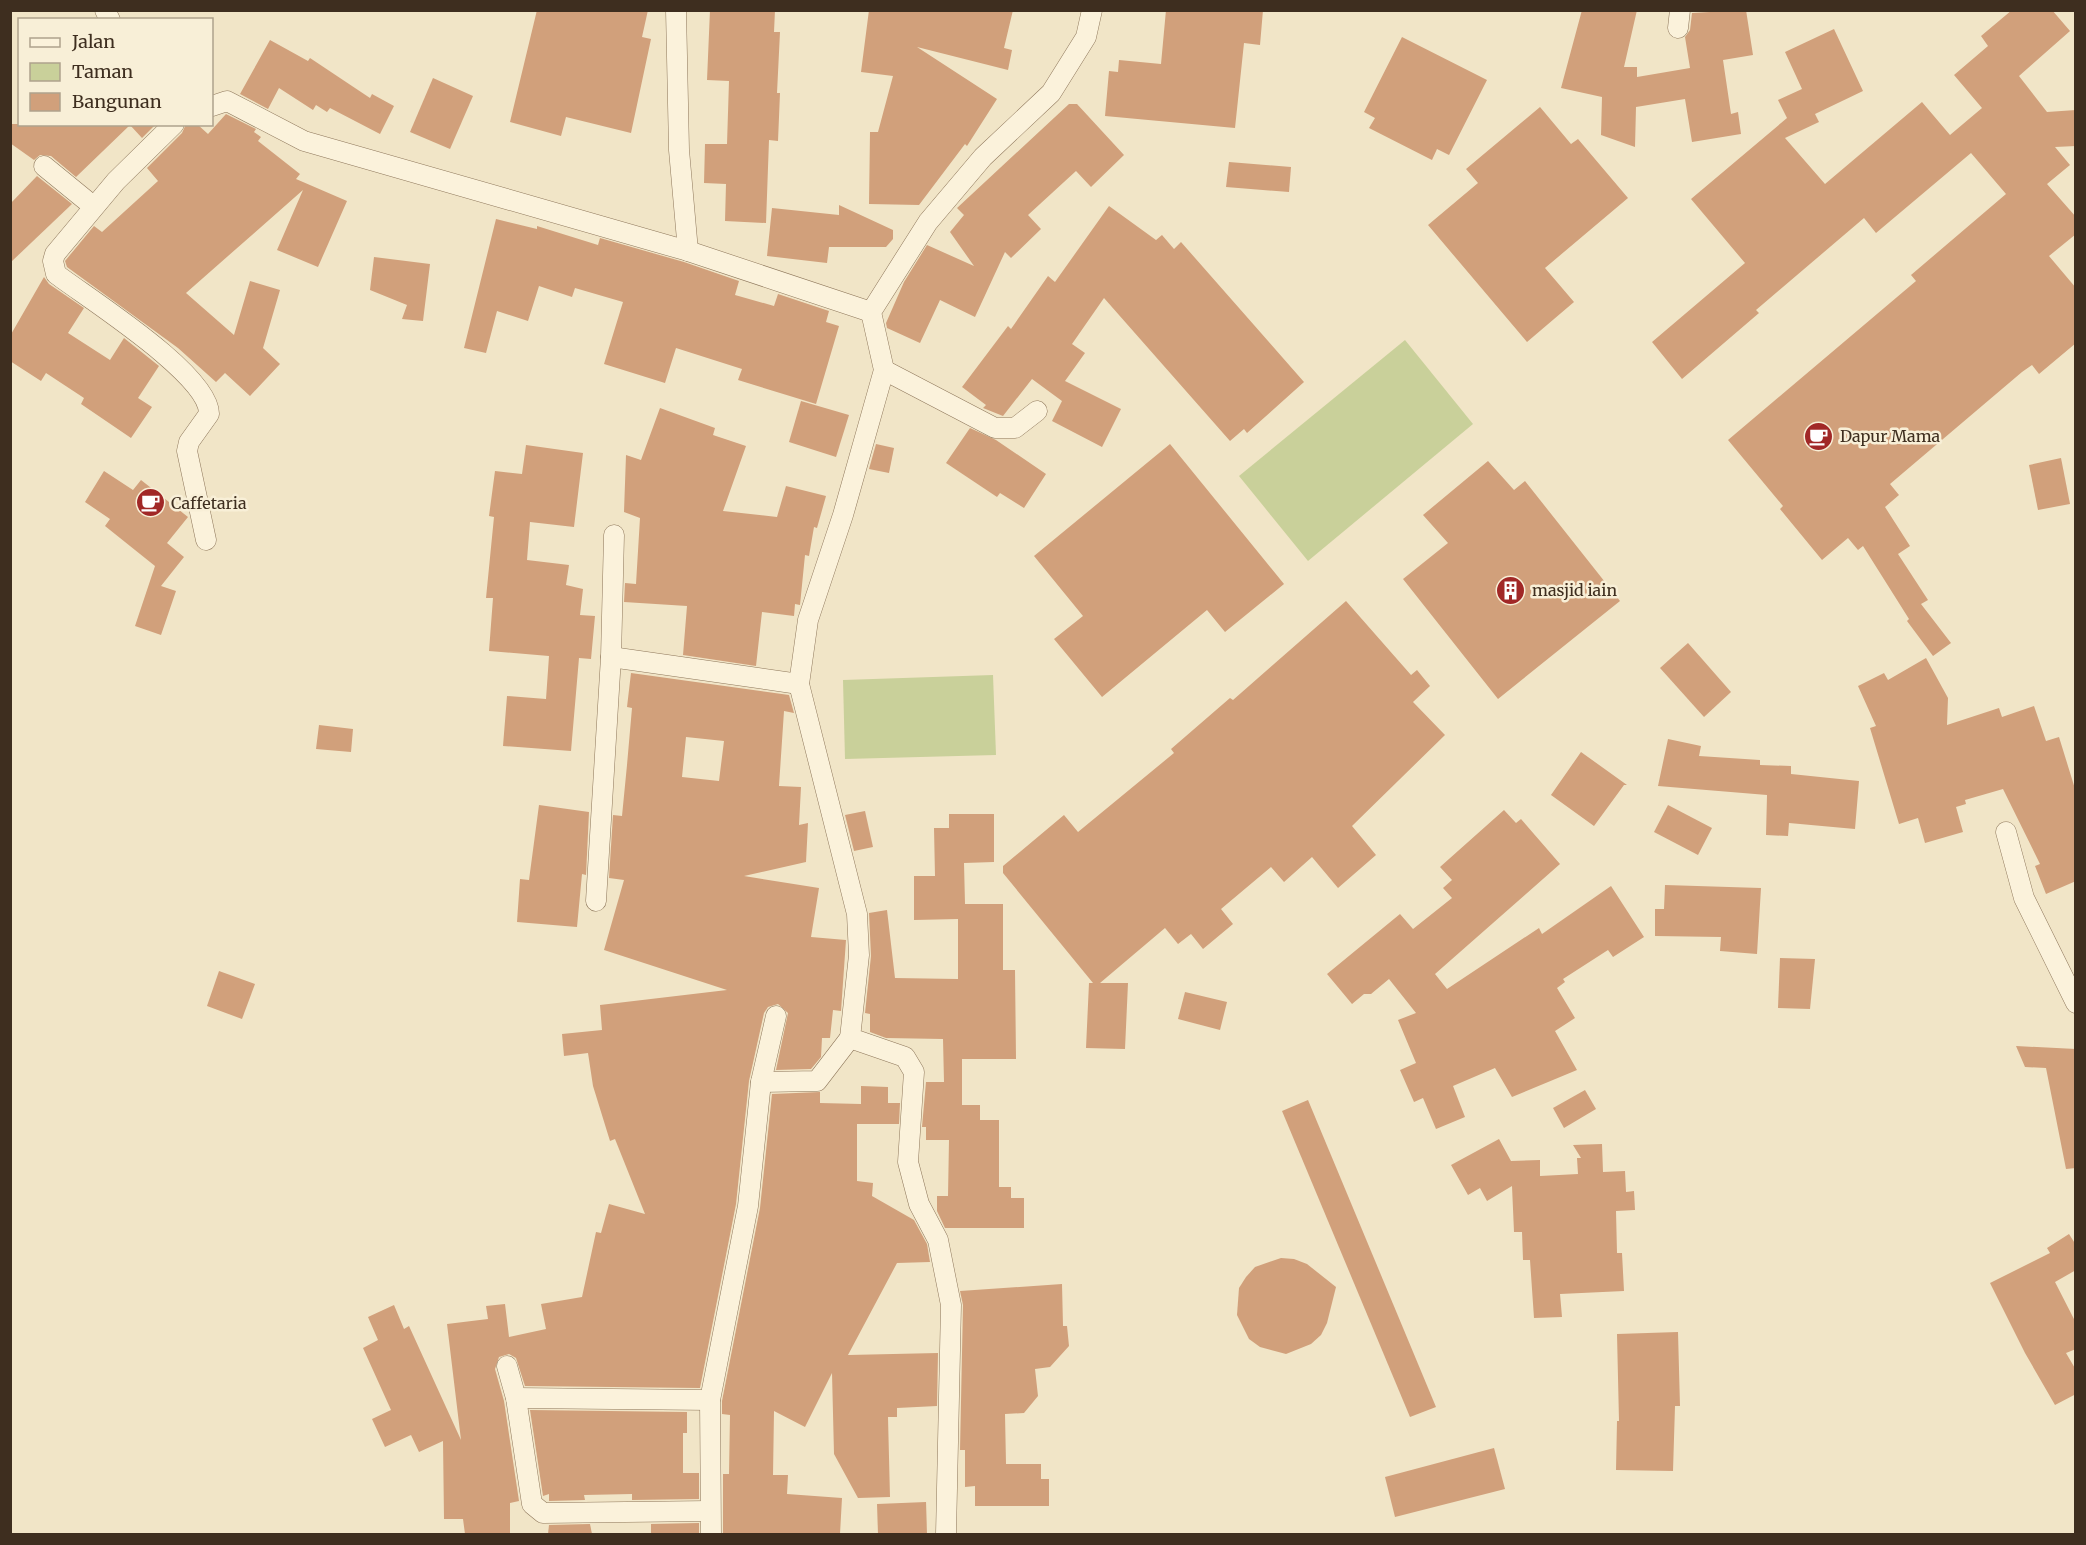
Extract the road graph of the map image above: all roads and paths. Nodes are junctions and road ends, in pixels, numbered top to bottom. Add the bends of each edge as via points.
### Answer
1 (676, 10) edge
2 (1092, 10) edge
3 (213, 106) edge
4 (172, 126) edge
5 (44, 166) dead end
6 (93, 206) junction
7 (688, 251) junction
8 (871, 312) junction
9 (884, 370) junction
10 (1037, 411) dead end
11 (614, 535) dead end
12 (206, 540) dead end
13 (611, 657) junction
14 (799, 684) junction
15 (2006, 832) dead end
16 (596, 901) dead end
17 (2076, 1003) edge
18 (776, 1016) dead end
19 (850, 1038) junction
20 (761, 1082) junction
21 (507, 1366) dead end
22 (516, 1398) junction
23 (710, 1400) junction
24 (709, 1511) junction
25 (711, 1534) edge
26 (946, 1534) edge

1 - 7 street via 679,150
2 - 8 street via 1086,37 1051,93 983,157 928,222
3 - 7 street via 226,101 304,141
4 - 6 street
5 - 6 street
6 - 12 street via 56,254 56,274 178,365 208,399 209,414 187,448
7 - 8 street
8 - 9 street
9 - 10 street via 995,428 1016,428
9 - 14 street via 808,620
11 - 13 street
13 - 14 street
13 - 16 street
14 - 19 street via 857,914 859,955
15 - 17 street via 2024,898
18 - 20 street
19 - 20 street via 817,1081
19 - 26 street via 905,1057 914,1072 908,1162 919,1204 938,1240 951,1305
20 - 23 street via 748,1206
21 - 22 street
22 - 23 street
22 - 24 street via 532,1504 539,1511
23 - 24 street
24 - 25 street

